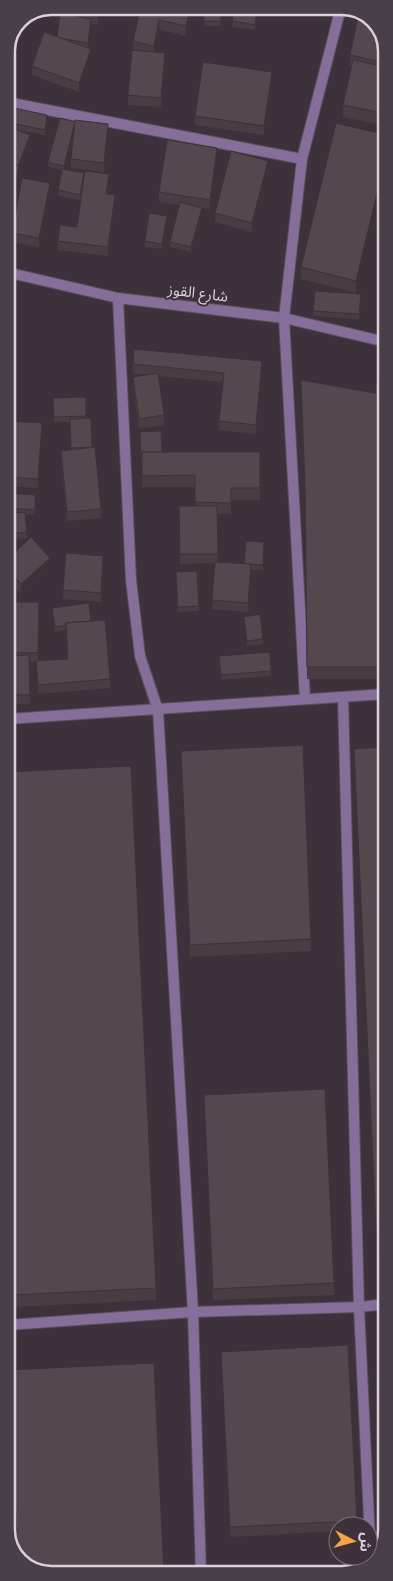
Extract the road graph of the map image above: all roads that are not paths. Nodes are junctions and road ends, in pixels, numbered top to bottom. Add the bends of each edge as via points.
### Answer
1 (339, 15) edge
2 (15, 104) edge
3 (302, 159) junction
4 (15, 274) edge
5 (118, 298) junction
6 (284, 318) junction
7 (378, 340) edge
8 (378, 695) edge
9 (343, 697) junction
10 (305, 700) junction
11 (158, 710) junction
12 (15, 718) edge
13 (378, 1305) edge
14 (359, 1307) junction
15 (193, 1312) junction
16 (15, 1324) edge
17 (369, 1516) edge
18 (201, 1566) edge

1 - 3 street
2 - 3 street
3 - 6 street
4 - 5 street, شارع القوز
5 - 6 street, شارع القوز
5 - 11 street via 131,580 140,656
6 - 7 street, شارع القوز
6 - 10 street
8 - 9 street
9 - 10 street
9 - 14 street
10 - 11 street
11 - 12 street
11 - 15 street
13 - 14 street
14 - 15 street
14 - 17 street
15 - 16 street
15 - 18 street

